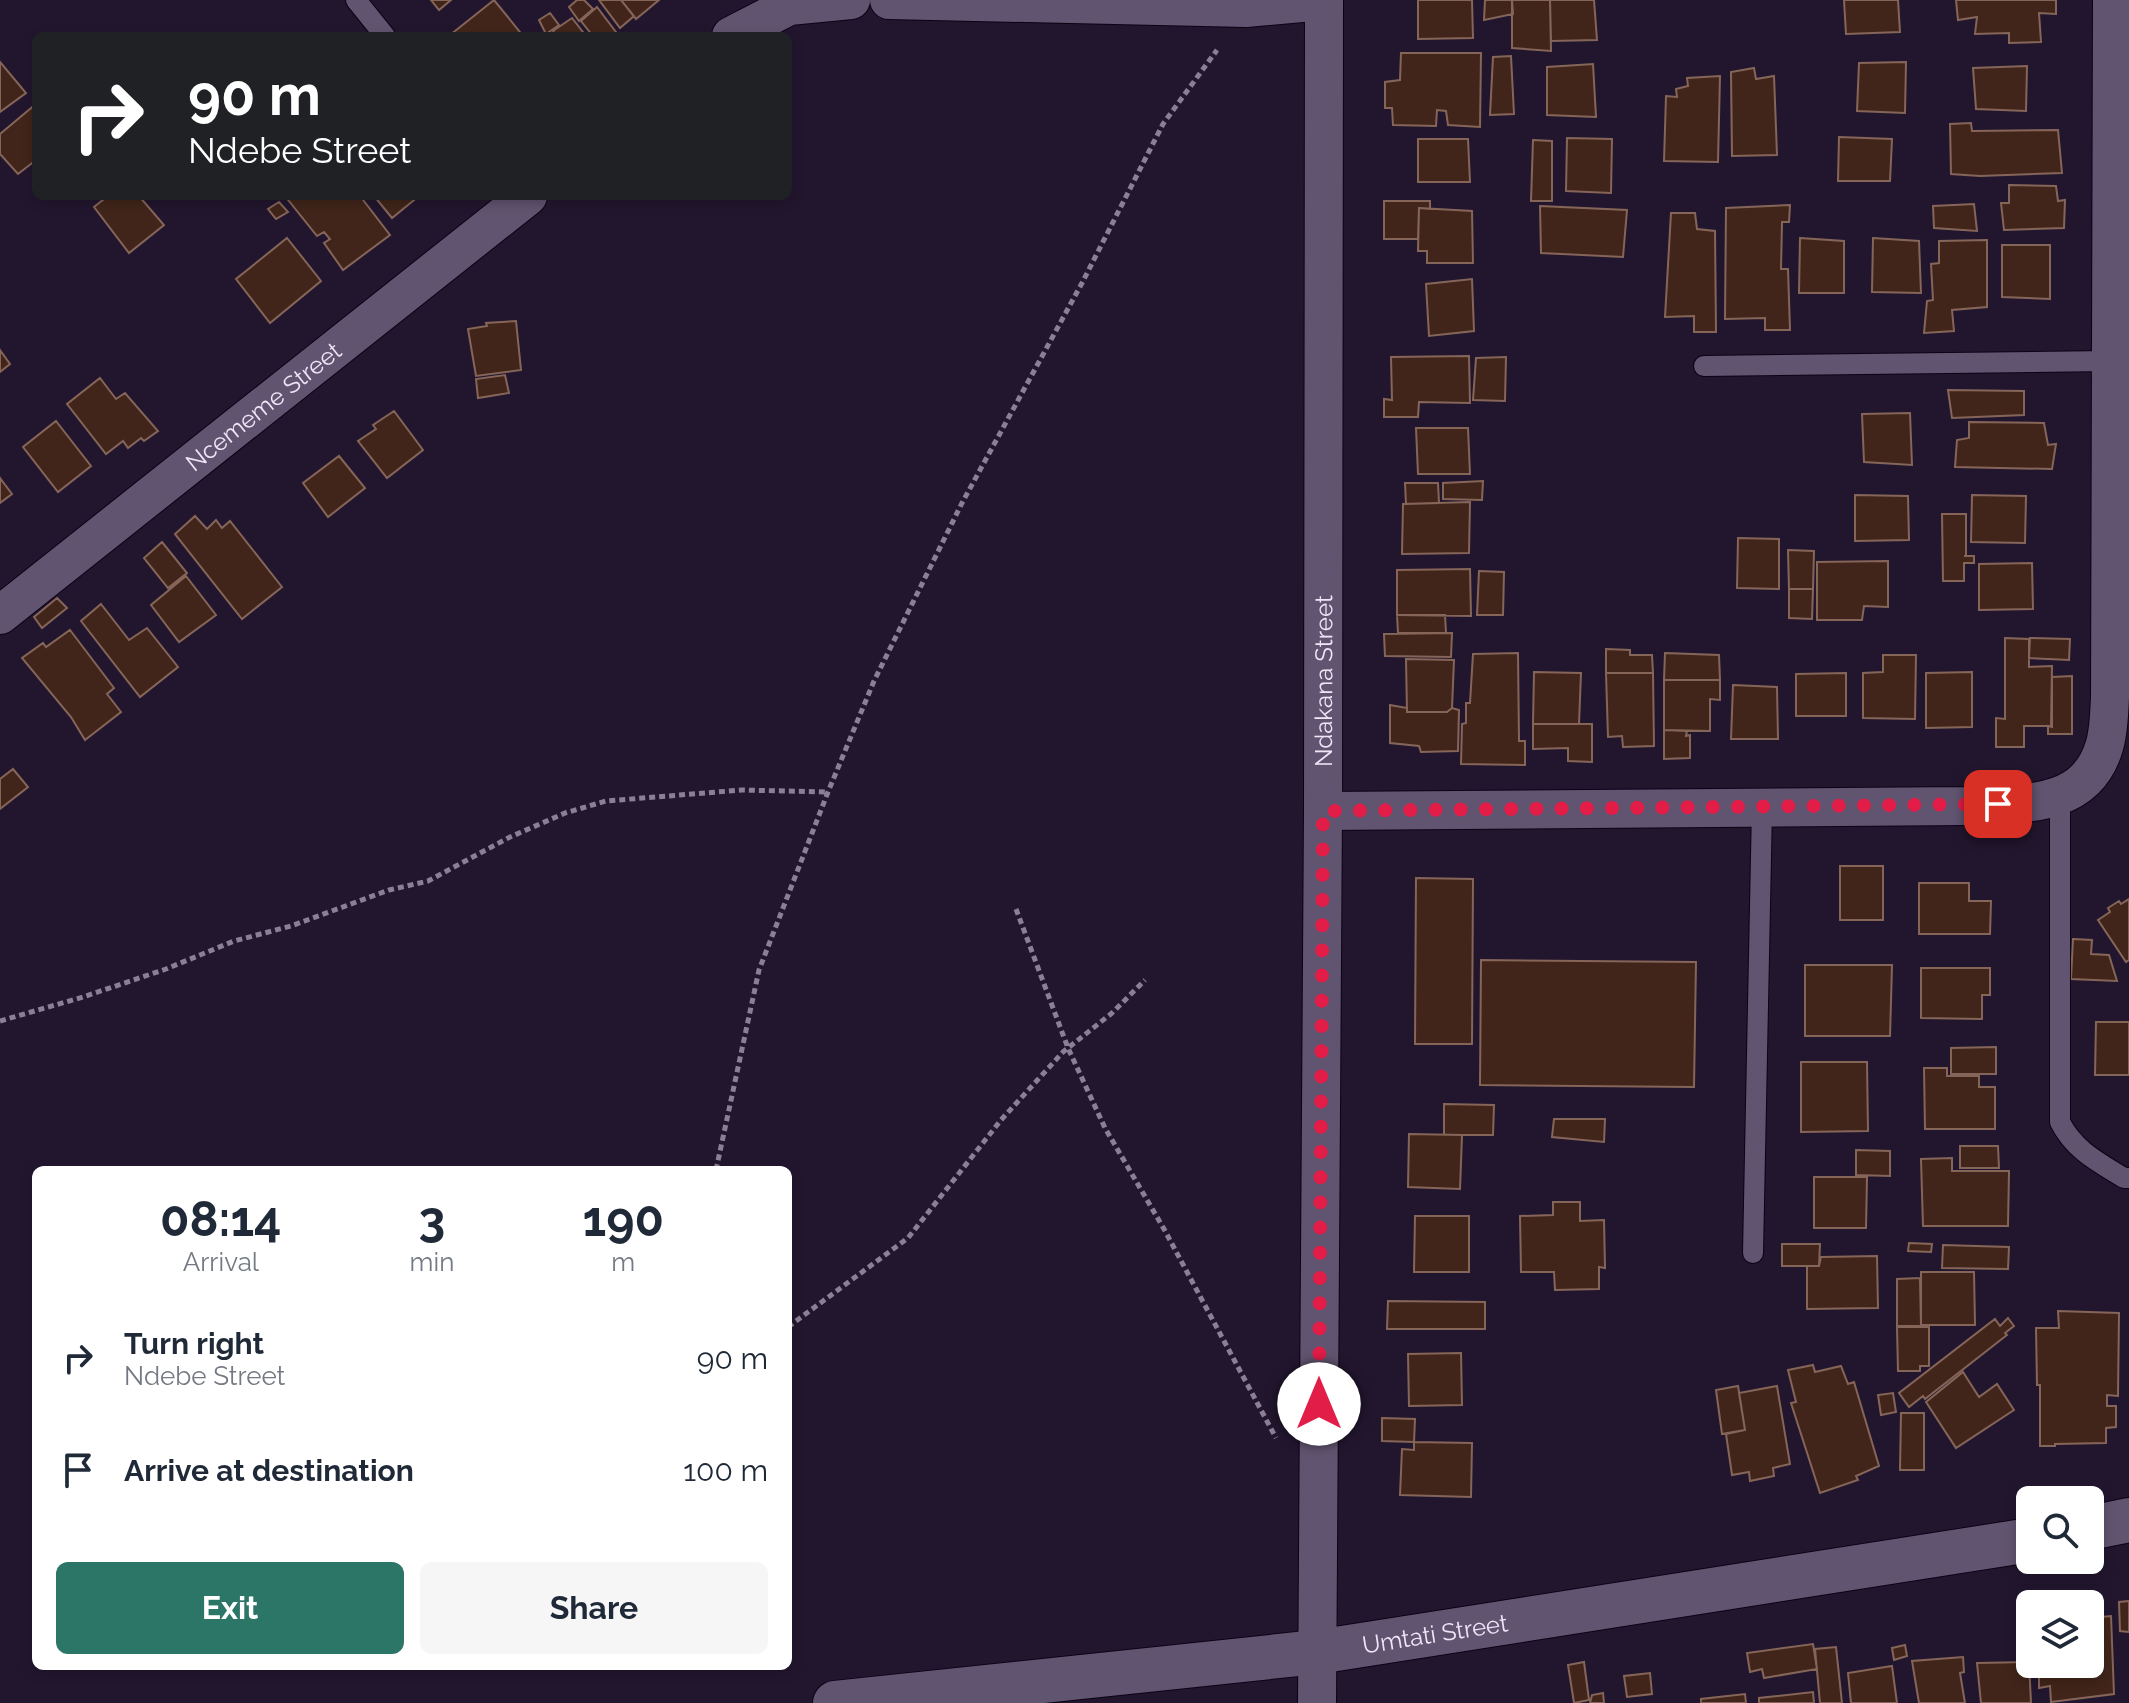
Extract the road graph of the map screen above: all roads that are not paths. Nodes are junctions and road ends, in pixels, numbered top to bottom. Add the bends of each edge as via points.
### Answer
1 (356, 0) edge
2 (851, 0) edge
3 (889, 0) edge
4 (1324, 0) edge
5 (2112, 0) edge
6 (787, 3) edge
7 (382, 32) edge
8 (738, 32) edge
9 (519, 200) edge
10 (2110, 361) junction
11 (1704, 366) dead end
12 (0, 615) edge
13 (2060, 796) junction
14 (1762, 807) junction
15 (1323, 811) junction
16 (2129, 1178) edge
17 (1753, 1253) dead end
18 (2129, 1520) edge
19 (2104, 1525) edge
20 (2016, 1542) edge
21 (1317, 1652) junction
22 (835, 1703) edge
23 (1317, 1703) edge

1 - 7 lane
2 - 6 street
3 - 4 street via 1246,8
4 - 15 street, Ndakana Street
5 - 10 street
6 - 8 street
9 - 12 street, Ncememe Street
10 - 11 lane
10 - 13 street via 2109,714 2096,768 2082,784
13 - 14 street via 1967,806
13 - 16 lane via 2060,1122 2068,1139 2087,1156
14 - 15 street
14 - 17 lane
15 - 21 street, Ndakana Street
18 - 19 street
20 - 21 street, Umtati Street
21 - 22 street, Umtati Street
21 - 23 street, Ndakana Street

